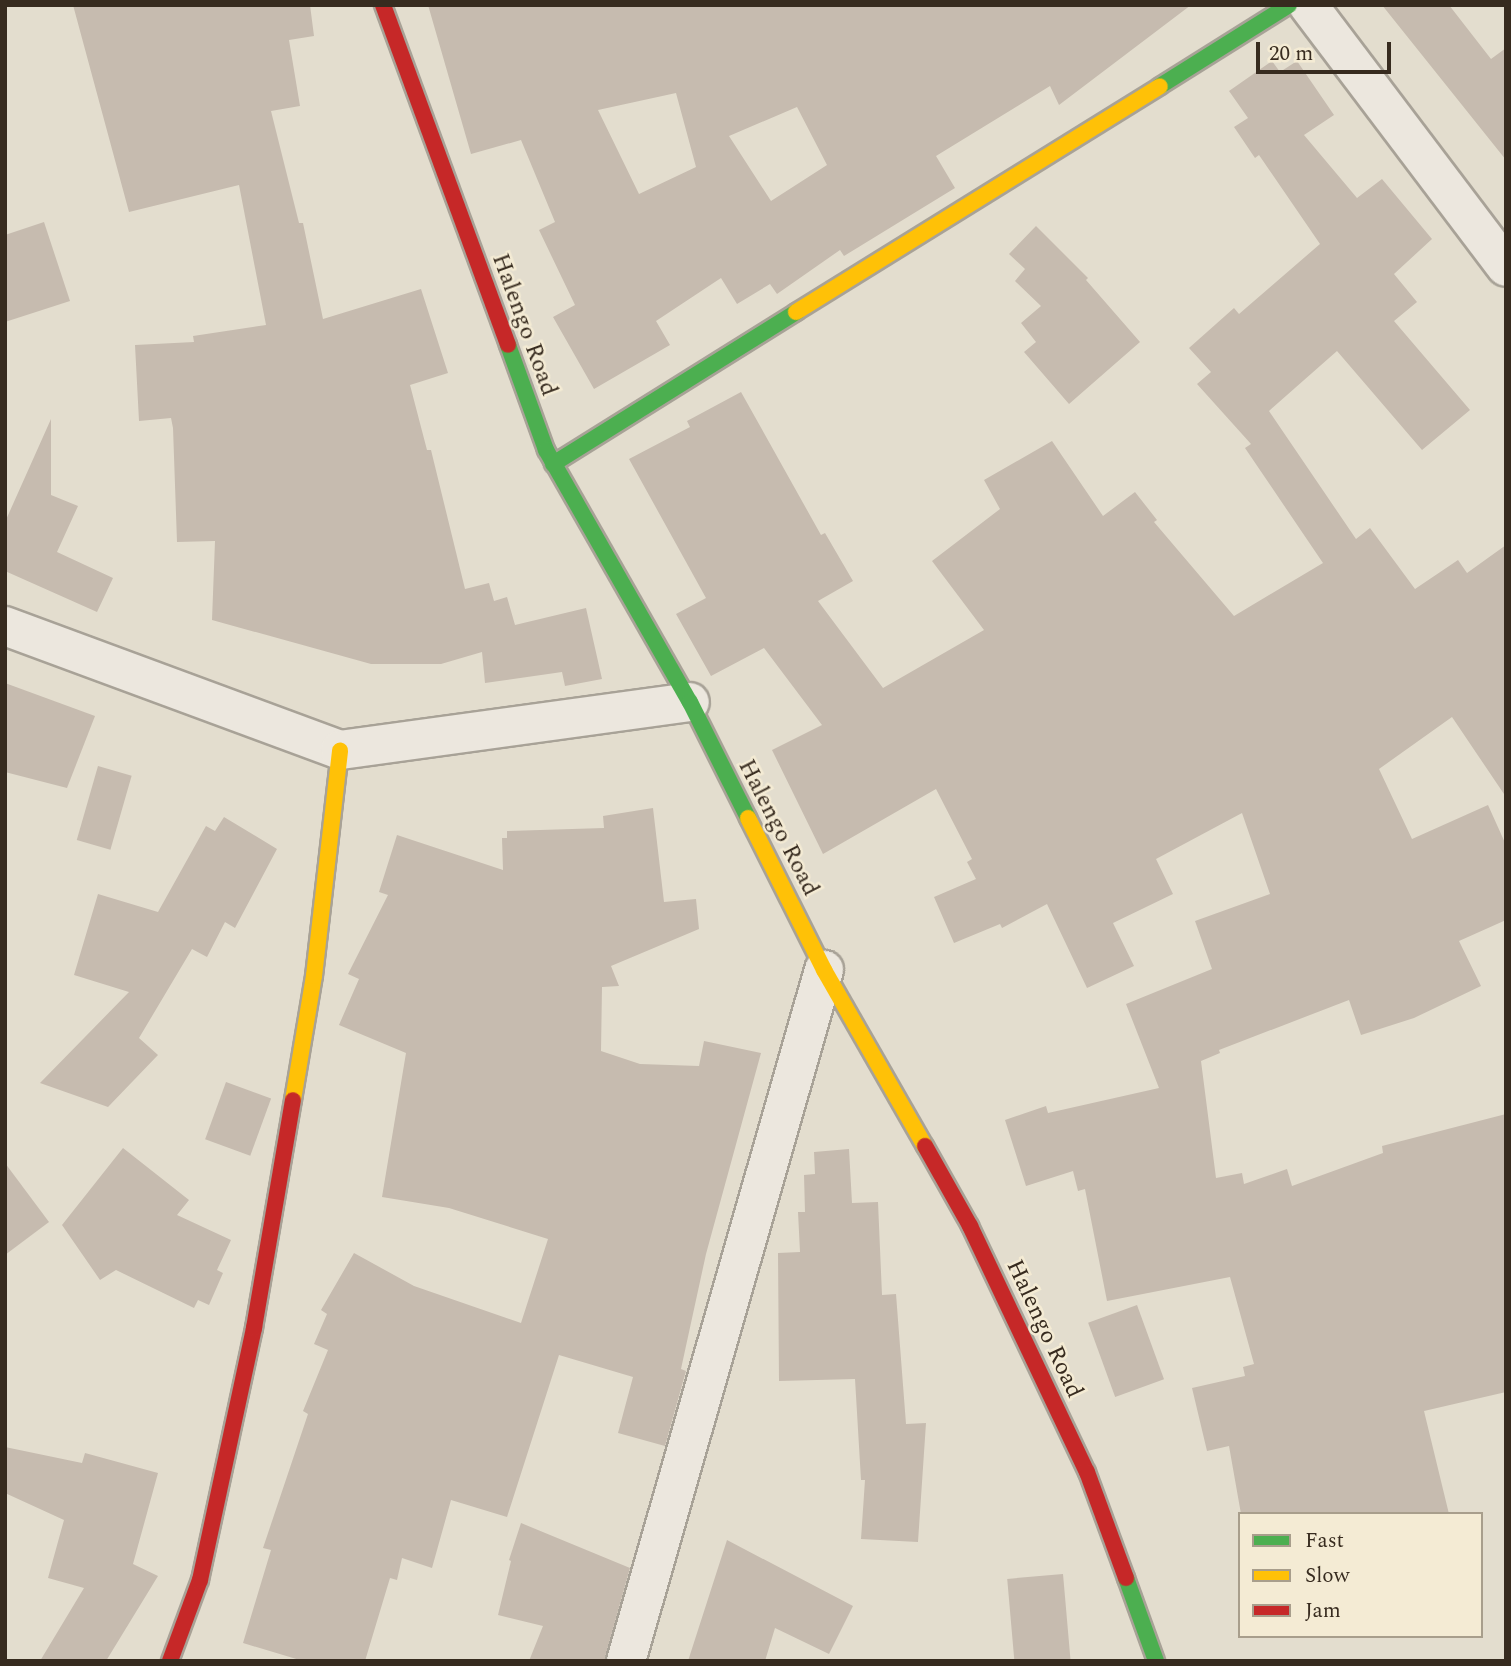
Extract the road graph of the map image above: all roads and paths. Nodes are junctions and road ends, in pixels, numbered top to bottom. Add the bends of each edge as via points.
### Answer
1 (383, 5) edge
2 (1289, 5) edge
3 (1308, 5) edge
4 (1506, 267) edge
5 (553, 464) junction
6 (5, 626) edge
7 (690, 702) junction
8 (340, 750) junction
9 (824, 970) junction
10 (170, 1661) edge
11 (626, 1661) edge
12 (1156, 1661) edge

1 - 5 street, Halengo Road
2 - 5 street
3 - 4 street
5 - 7 street, Halengo Road
6 - 8 street
7 - 8 street
7 - 9 street, Halengo Road
8 - 10 street via 314,976 254,1328 200,1580
9 - 11 street
9 - 12 street, Halengo Road via 976,1238 1087,1472

